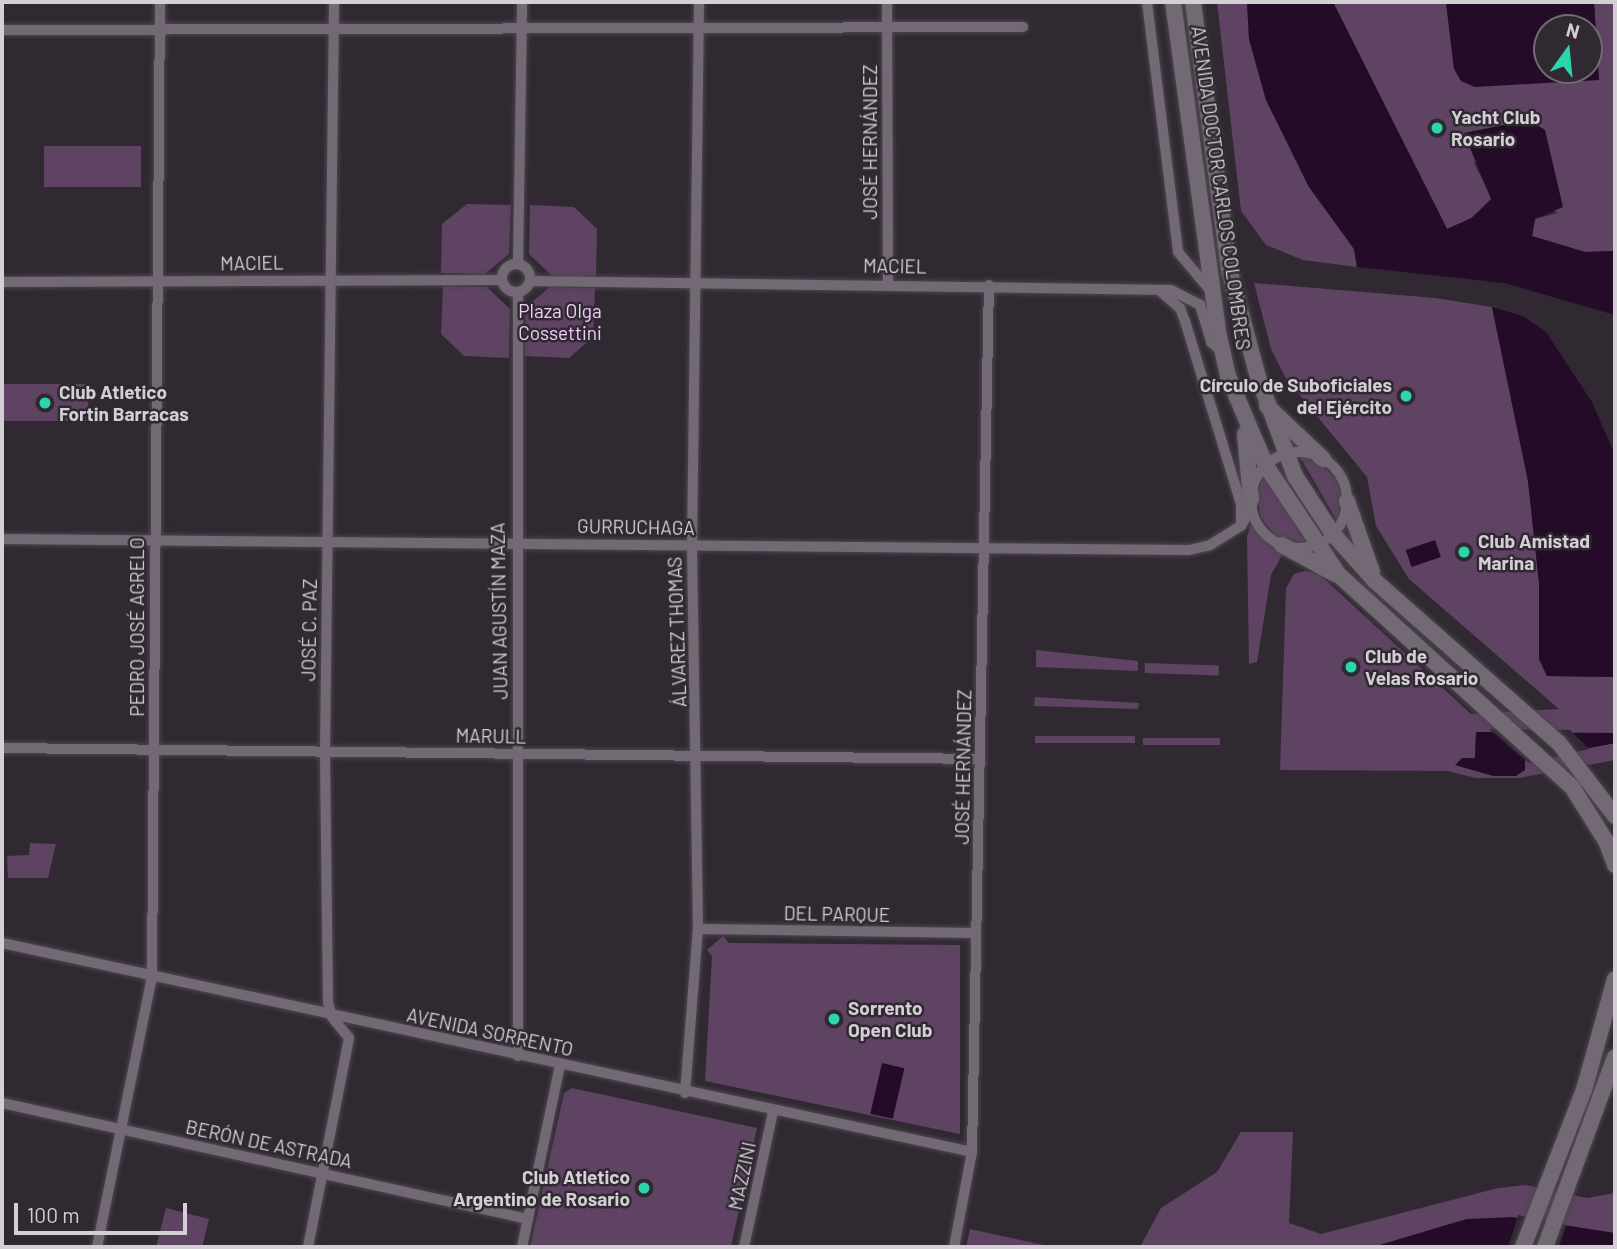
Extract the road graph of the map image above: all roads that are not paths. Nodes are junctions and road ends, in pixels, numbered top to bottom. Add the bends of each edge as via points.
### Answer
1 (160, 2) edge
2 (334, 2) edge
3 (523, 2) edge
4 (699, 2) edge
5 (887, 2) edge
6 (1147, 2) edge
7 (1173, 2) edge
8 (1193, 2) edge
9 (1023, 27) dead end
10 (522, 28) junction
11 (699, 29) junction
12 (887, 29) junction
13 (2, 30) edge
14 (160, 30) junction
15 (334, 30) junction
16 (518, 264) junction
17 (332, 279) junction
18 (502, 281) junction
19 (530, 281) junction
20 (2, 282) edge
21 (696, 282) junction
22 (158, 283) junction
23 (888, 283) junction
24 (989, 285) junction
25 (1158, 289) junction
26 (1210, 290) junction
27 (518, 292) junction
28 (1223, 354) junction
29 (1268, 406) junction
30 (1244, 421) junction
31 (1285, 455) junction
32 (1323, 459) junction
33 (1266, 466) junction
34 (1347, 501) junction
35 (1250, 508) junction
36 (1334, 534) junction
37 (2, 539) edge
38 (156, 540) junction
39 (327, 542) junction
40 (515, 544) junction
41 (692, 545) junction
42 (1282, 545) junction
43 (1316, 545) junction
44 (985, 548) junction
45 (1339, 575) junction
46 (1375, 581) junction
47 (2, 748) edge
48 (154, 750) junction
49 (325, 752) junction
50 (520, 754) junction
51 (698, 756) junction
52 (980, 759) junction
53 (1615, 816) edge
54 (1615, 865) edge
55 (698, 929) junction
56 (976, 933) junction
57 (2, 943) edge
58 (152, 976) junction
59 (1615, 979) edge
60 (332, 1017) junction
61 (518, 1056) junction
62 (1615, 1057) edge
63 (560, 1065) junction
64 (685, 1093) junction
65 (2, 1104) edge
66 (774, 1112) junction
67 (124, 1130) junction
68 (972, 1152) junction
69 (325, 1174) junction
70 (528, 1219) junction
71 (97, 1247) edge
72 (308, 1247) edge
73 (522, 1247) edge
74 (744, 1247) edge
75 (954, 1247) edge
76 (1523, 1247) edge
77 (1545, 1247) edge

1 - 14 street, PEDRO JOSÉ AGRELO
2 - 15 street, JOSÉ C. PAZ
3 - 10 street
4 - 11 street, ÁLVAREZ THOMAS
5 - 12 street, JOSÉ HERNÁNDEZ
6 - 26 street via 1178,252
7 - 26 main road, AVENIDA DOCTOR CARLOS COLOMBRES
8 - 29 main road, AVENIDA DOCTOR CARLOS COLOMBRES via 1229,269
9 - 12 street
10 - 11 street
10 - 15 street
10 - 16 street
11 - 12 street
11 - 21 street, ÁLVAREZ THOMAS
12 - 23 street, JOSÉ HERNÁNDEZ
13 - 14 street
14 - 15 street
14 - 22 street, PEDRO JOSÉ AGRELO
15 - 17 street, JOSÉ C. PAZ
16 - 18 street via 504,270
16 - 19 street via 526,268
17 - 18 street, MACIEL
17 - 22 street, MACIEL
17 - 39 street, JOSÉ C. PAZ
18 - 27 street via 508,290
19 - 21 street, MACIEL
19 - 27 street
20 - 22 street, MACIEL
21 - 23 street, MACIEL
21 - 41 street, ÁLVAREZ THOMAS
22 - 38 street, PEDRO JOSÉ AGRELO
23 - 24 street, MACIEL
24 - 25 street, MACIEL
24 - 44 street, JOSÉ HERNÁNDEZ
25 - 28 street, MACIEL via 1187,296 1200,305 1212,342
25 - 35 street via 1180,308
26 - 28 main road, AVENIDA DOCTOR CARLOS COLOMBRES
27 - 40 street, JUAN AGUSTÍN MAZA
28 - 30 main road, AVENIDA DOCTOR CARLOS COLOMBRES
29 - 31 main road, AVENIDA DOCTOR CARLOS COLOMBRES
29 - 32 main road
30 - 33 main road, AVENIDA DOCTOR CARLOS COLOMBRES
30 - 35 main road
31 - 32 street via 1311,454
31 - 33 street
31 - 36 main road, AVENIDA DOCTOR CARLOS COLOMBRES
32 - 34 street via 1339,474
33 - 35 street, GURRUCHAGA via 1255,482
33 - 43 main road, AVENIDA DOCTOR CARLOS COLOMBRES
34 - 36 street
34 - 46 main road
35 - 42 street
35 - 44 street, GURRUCHAGA via 1241,526 1210,545 1189,550
36 - 43 street
36 - 46 main road, AVENIDA DOCTOR CARLOS COLOMBRES
37 - 38 street, GURRUCHAGA
38 - 39 street, GURRUCHAGA
38 - 48 street, PEDRO JOSÉ AGRELO
39 - 40 street, GURRUCHAGA
39 - 49 street, JOSÉ C. PAZ
40 - 41 street, GURRUCHAGA
40 - 50 street, JUAN AGUSTÍN MAZA
41 - 44 street, GURRUCHAGA
41 - 51 street, ÁLVAREZ THOMAS
42 - 43 street
42 - 45 main road
43 - 45 main road, AVENIDA DOCTOR CARLOS COLOMBRES
44 - 52 street, JOSÉ HERNÁNDEZ
45 - 54 main road, AVENIDA DOCTOR CARLOS COLOMBRES via 1548,762 1587,809
46 - 53 main road, AVENIDA DOCTOR CARLOS COLOMBRES via 1575,760
47 - 48 street, MARULL
48 - 49 street, MARULL
48 - 58 street, PEDRO JOSÉ AGRELO
49 - 50 street, MARULL
49 - 60 street, JOSÉ C. PAZ via 328,1002
50 - 51 street, MARULL
50 - 61 street, JUAN AGUSTÍN MAZA
51 - 52 street, MARULL
51 - 55 street, ÁLVAREZ THOMAS
52 - 56 street, JOSÉ HERNÁNDEZ
55 - 56 street, DEL PARQUE
55 - 64 street, ÁLVAREZ THOMAS
56 - 68 street, JOSÉ HERNÁNDEZ
57 - 58 street, AVENIDA SORRENTO
58 - 60 street, AVENIDA SORRENTO
58 - 67 street, PEDRO JOSÉ AGRELO
59 - 76 main road via 1584,1090
60 - 61 street, AVENIDA SORRENTO
60 - 69 street, JOSÉ C. PAZ via 349,1038
61 - 63 street, AVENIDA SORRENTO
62 - 77 main road
63 - 64 street, AVENIDA SORRENTO
63 - 70 street
64 - 66 street, AVENIDA SORRENTO
65 - 67 street, BERÓN DE ASTRADA
66 - 68 street, AVENIDA SORRENTO
66 - 74 street, MAZZINI
67 - 69 street, BERÓN DE ASTRADA
67 - 71 street, PEDRO JOSÉ AGRELO
68 - 75 street, JOSÉ HERNÁNDEZ
69 - 70 street, BERÓN DE ASTRADA
69 - 72 street, JOSÉ C. PAZ
70 - 73 street

